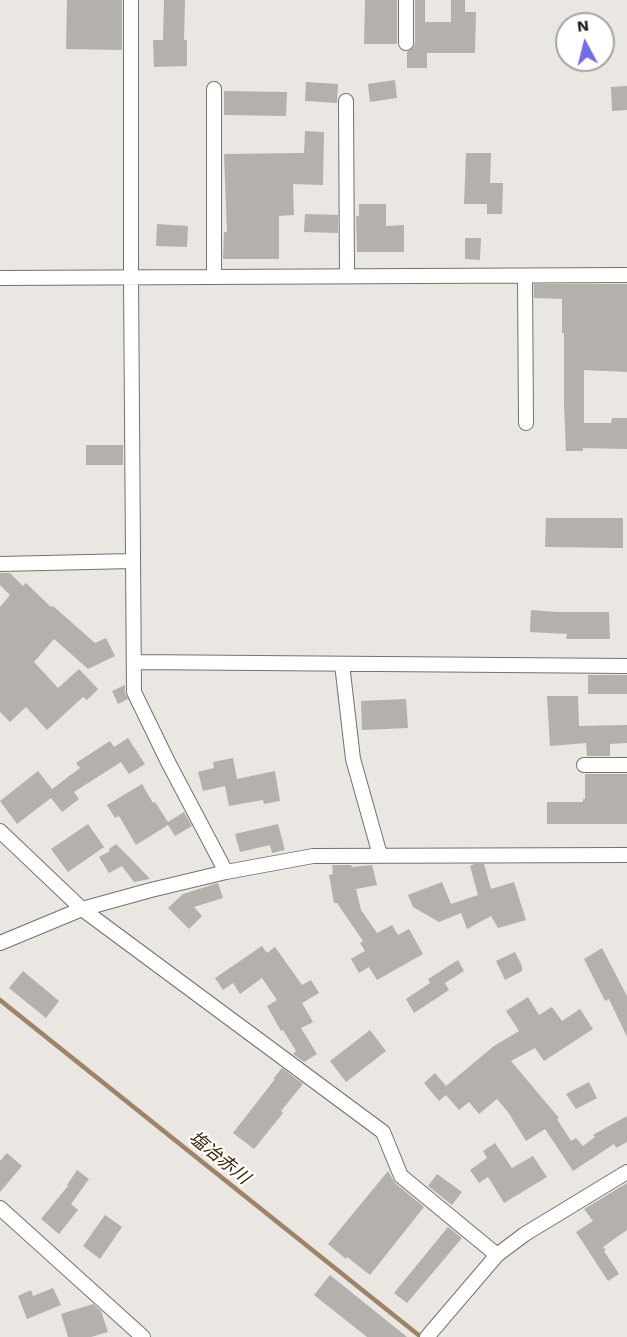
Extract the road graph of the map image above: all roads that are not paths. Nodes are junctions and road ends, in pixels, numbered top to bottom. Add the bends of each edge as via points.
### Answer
1 (131, 0) edge
2 (406, 0) edge
3 (406, 43) dead end
4 (214, 89) dead end
5 (346, 101) dead end
6 (627, 275) edge
7 (347, 276) junction
8 (525, 276) junction
9 (131, 277) junction
10 (214, 277) junction
11 (0, 278) edge
12 (526, 423) dead end
13 (133, 561) junction
14 (0, 564) edge
15 (134, 662) junction
16 (342, 664) junction
17 (627, 666) edge
18 (584, 765) dead end
19 (627, 765) edge
20 (0, 831) edge
21 (380, 855) junction
22 (627, 855) edge
23 (226, 872) junction
24 (82, 909) junction
25 (0, 943) edge
26 (627, 1172) edge
27 (0, 1208) edge
28 (497, 1256) junction
29 (143, 1337) edge
30 (427, 1337) edge

1 - 9 street
2 - 3 street
4 - 10 street
5 - 7 street
6 - 8 street
7 - 8 street
7 - 10 street
8 - 12 street
9 - 10 street
9 - 11 street
9 - 13 street
13 - 14 street
13 - 15 street
15 - 16 street
15 - 23 street via 134,692
16 - 17 street
16 - 21 street via 353,759
18 - 19 street
20 - 24 street
21 - 22 street
21 - 23 street via 313,856
23 - 24 street
24 - 25 street
24 - 28 street via 383,1132 401,1176
26 - 28 street via 525,1234
27 - 29 street
28 - 30 street

